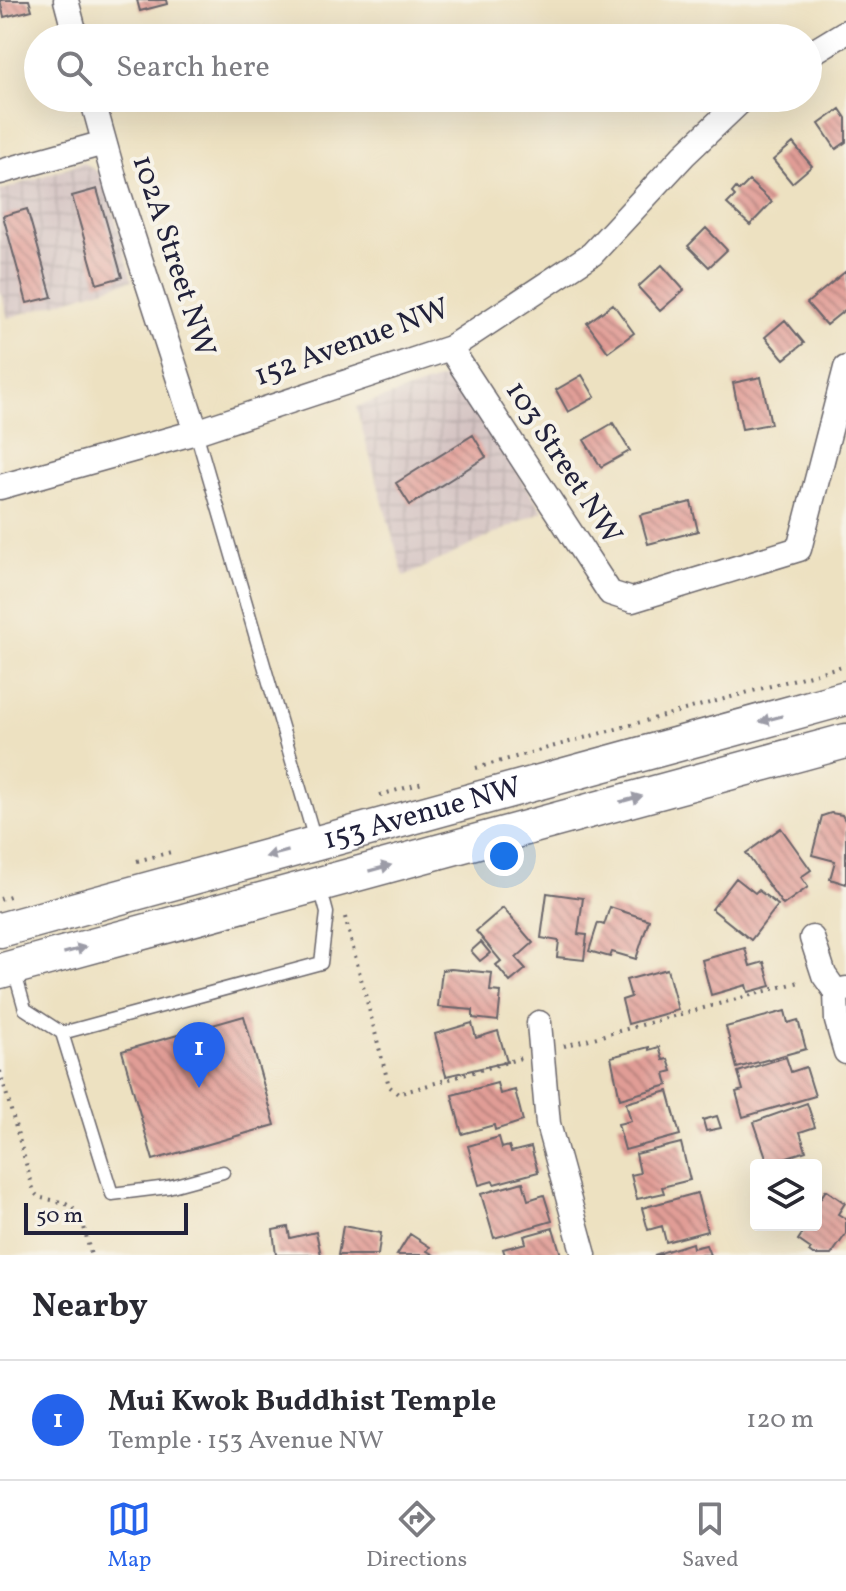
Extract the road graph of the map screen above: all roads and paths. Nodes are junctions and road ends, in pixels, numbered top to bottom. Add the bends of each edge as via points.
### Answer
1 (66, 0) edge
2 (72, 24) edge
3 (846, 32) edge
4 (822, 47) edge
5 (96, 112) edge
6 (729, 112) edge
7 (104, 143) junction
8 (0, 172) edge
9 (450, 348) junction
10 (846, 368) edge
11 (196, 432) junction
12 (0, 487) edge
13 (846, 665) edge
14 (846, 698) edge
15 (846, 741) edge
16 (464, 773) dead end
17 (429, 782) dead end
18 (372, 798) dead end
19 (316, 844) junction
20 (180, 850) dead end
21 (129, 864) dead end
22 (320, 885) junction
23 (26, 892) dead end
24 (0, 899) edge
25 (0, 930) edge
26 (812, 938) dead end
27 (6, 969) edge
28 (841, 991) edge
29 (539, 1023) dead end
30 (62, 1033) junction
31 (846, 1052) edge
32 (0, 1071) edge
33 (223, 1172) dead end
34 (91, 1255) edge
35 (584, 1255) edge

1 - 2 street
3 - 4 street
5 - 7 street, 102A Street NW
6 - 9 street, 152 Avenue NW via 592,254
7 - 8 street
7 - 11 street, 102A Street NW
9 - 10 street, 103 Street NW via 610,593 632,600 799,549
9 - 11 street, 152 Avenue NW
11 - 12 street, 152 Avenue NW
11 - 19 lane
13 - 16 path
14 -> 19 main road, 153 Avenue NW
22 -> 15 main road, 153 Avenue NW
17 - 18 path
19 -> 25 main road, 153 Avenue NW
20 - 21 path
27 -> 22 main road, 153 Avenue NW
22 - 30 lane via 327,913 321,963
23 - 24 path
26 - 28 street via 824,975
27 - 30 lane via 25,1009
28 - 31 street via 837,1021
29 - 35 street via 548,1124
30 - 33 lane via 112,1194 168,1187
32 - 34 path via 34,1192 77,1210

